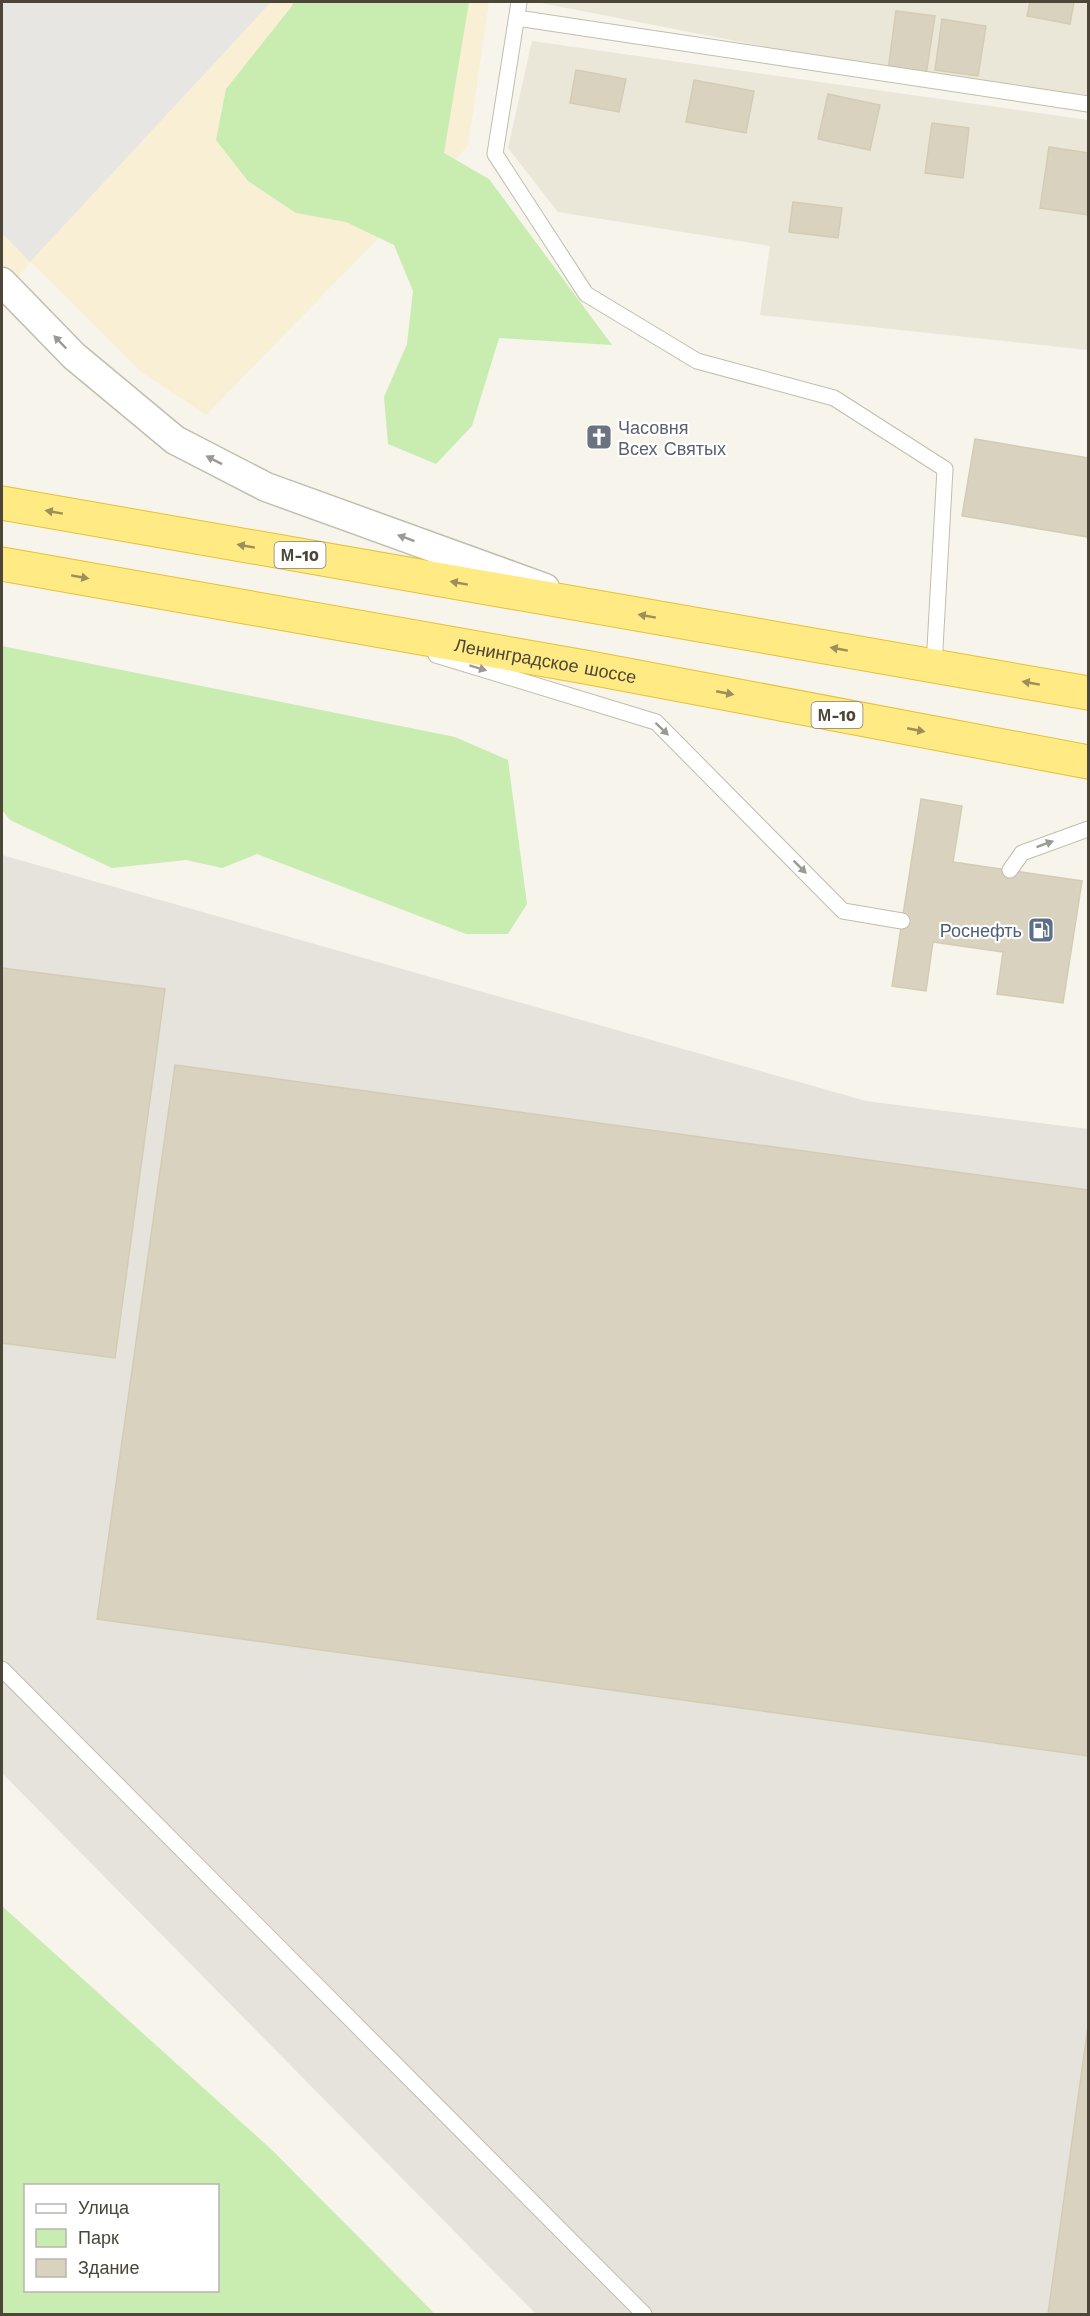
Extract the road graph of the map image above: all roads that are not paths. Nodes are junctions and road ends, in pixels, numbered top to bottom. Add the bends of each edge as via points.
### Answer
1 (519, 2) edge
2 (517, 18) junction
3 (1089, 104) edge
4 (2, 282) edge
5 (2, 503) edge
6 (2, 564) edge
7 (599, 608) junction
8 (280, 612) junction
9 (934, 666) junction
10 (1089, 693) edge
11 (1089, 762) edge
12 (1089, 829) edge
13 (1010, 870) dead end
14 (902, 921) dead end
15 (2, 1669) edge
16 (644, 2314) edge

1 - 2 lane
2 - 3 lane
2 - 9 lane via 495,154 586,294 697,361 834,398 945,469
7 -> 4 street via 266,487 175,440 74,356
7 -> 5 highway, М-10
6 -> 8 highway, Ленинградское шоссе / М-10
9 -> 7 highway, М-10
8 -> 11 highway, Ленинградское шоссе / М-10
8 -> 14 lane via 656,722 843,911
10 -> 9 highway, М-10
13 -> 12 lane via 1022,853
15 - 16 lane

